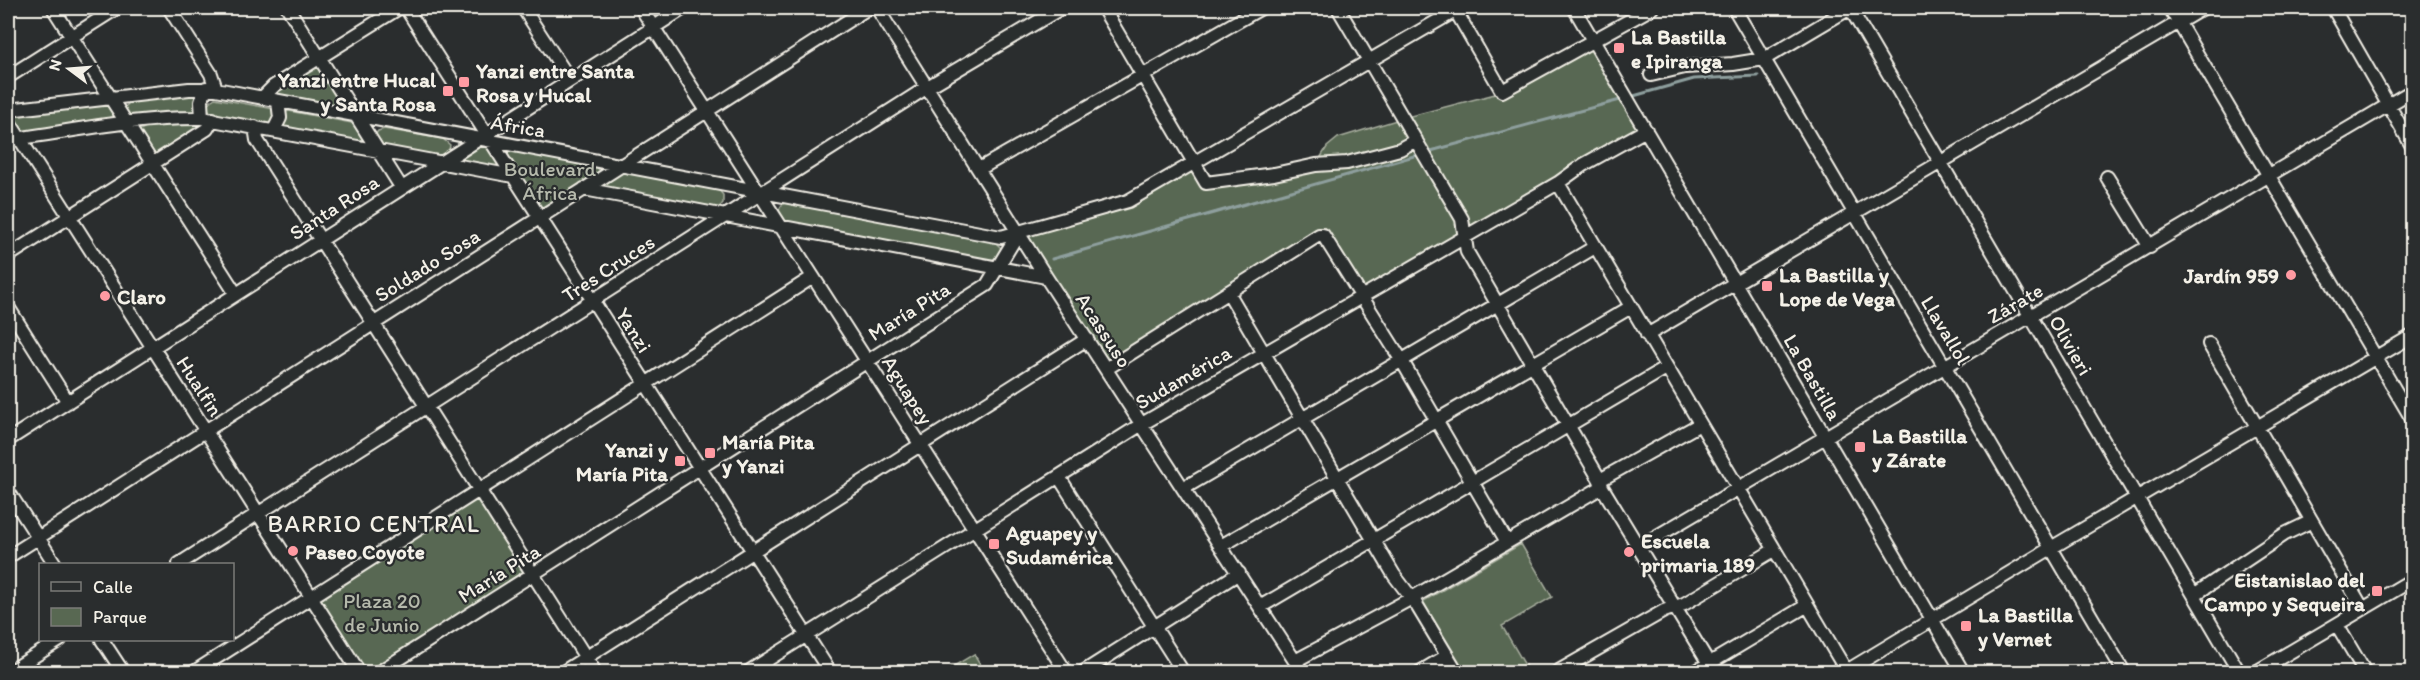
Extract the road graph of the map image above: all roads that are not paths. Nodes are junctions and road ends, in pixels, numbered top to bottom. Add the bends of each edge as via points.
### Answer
1 (52, 8) edge
2 (117, 8) edge
3 (169, 8) edge
4 (288, 8) edge
5 (399, 8) edge
6 (406, 8) edge
7 (523, 8) edge
8 (641, 8) edge
9 (684, 8) edge
10 (868, 8) edge
11 (877, 8) edge
12 (1061, 8) edge
13 (1103, 8) edge
14 (1261, 8) edge
15 (1338, 8) edge
16 (1456, 8) edge
17 (1574, 8) edge
18 (1652, 8) edge
19 (1734, 8) edge
20 (1850, 8) edge
21 (2170, 8) edge
22 (2203, 8) edge
23 (2333, 8) edge
24 (2179, 22) junction
25 (653, 27) junction
26 (71, 37) junction
27 (1594, 41) junction
28 (320, 58) junction
29 (1764, 58) junction
30 (1369, 59) junction
31 (1651, 75) dead end
32 (1143, 76) junction
33 (8, 77) edge
34 (570, 81) junction
35 (211, 88) junction
36 (926, 88) junction
37 (2412, 91) edge
38 (109, 97) junction
39 (262, 98) junction
40 (278, 101) junction
41 (2388, 106) junction
42 (8, 110) edge
43 (706, 110) junction
44 (358, 117) junction
45 (207, 119) junction
46 (8, 120) edge
47 (125, 123) junction
48 (255, 127) junction
49 (1646, 129) junction
50 (274, 130) junction
51 (484, 138) junction
52 (13, 139) edge
53 (1418, 143) junction
54 (2412, 146) edge
55 (378, 150) junction
56 (1194, 161) junction
57 (441, 162) junction
58 (1941, 163) junction
59 (152, 165) junction
60 (623, 165) junction
61 (980, 169) junction
62 (513, 176) junction
63 (2269, 176) junction
64 (2107, 177) dead end
65 (1558, 183) junction
66 (401, 187) junction
67 (584, 189) junction
68 (761, 192) junction
69 (1854, 214) junction
70 (724, 216) junction
71 (69, 217) junction
72 (539, 218) junction
73 (783, 228) junction
74 (1019, 232) junction
75 (1465, 236) junction
76 (318, 240) junction
77 (1595, 247) junction
78 (2150, 247) junction
79 (8, 256) edge
80 (1000, 267) junction
81 (813, 277) junction
82 (1046, 277) junction
83 (1736, 283) junction
84 (1228, 292) junction
85 (236, 294) junction
86 (1361, 296) junction
87 (592, 301) junction
88 (1497, 304) junction
89 (8, 307) edge
90 (1631, 307) junction
91 (2031, 316) junction
92 (371, 322) junction
93 (1647, 335) junction
94 (2412, 336) edge
95 (1087, 339) junction
96 (2209, 344) dead end
97 (152, 348) junction
98 (1262, 353) junction
99 (2376, 356) junction
100 (867, 361) junction
101 (1402, 361) junction
102 (1533, 364) junction
103 (1945, 367) junction
104 (1666, 368) junction
105 (1106, 369) junction
106 (645, 384) junction
107 (68, 402) junction
108 (425, 407) junction
109 (1303, 419) junction
110 (2412, 419) edge
111 (1436, 421) junction
112 (1142, 424) junction
113 (1700, 424) junction
114 (1569, 426) junction
115 (2258, 427) junction
116 (206, 431) junction
117 (1825, 437) junction
118 (8, 440) edge
119 (919, 444) junction
120 (699, 468) junction
121 (1059, 477) junction
122 (1338, 479) junction
123 (1472, 482) junction
124 (1601, 483) junction
125 (1184, 488) junction
126 (1737, 489) junction
127 (480, 490) junction
128 (8, 491) edge
129 (2137, 497) junction
130 (259, 515) junction
131 (2312, 521) junction
132 (975, 530) junction
133 (38, 538) junction
134 (1374, 539) junction
135 (1507, 542) junction
136 (1221, 546) junction
137 (1637, 548) junction
138 (2051, 548) junction
139 (1774, 550) junction
140 (753, 552) junction
141 (8, 557) edge
142 (54, 563) edge
143 (181, 563) edge
144 (1239, 573) junction
145 (533, 574) junction
146 (2412, 580) edge
147 (2194, 595) junction
148 (312, 597) junction
149 (1412, 598) junction
150 (1806, 606) junction
151 (1260, 607) junction
152 (1674, 607) junction
153 (2363, 609) junction
154 (1932, 620) junction
155 (2337, 625) junction
156 (1153, 626) junction
157 (807, 635) junction
158 (57, 641) edge
159 (103, 641) edge
160 (1448, 656) junction
161 (586, 658) junction
162 (1295, 661) junction
163 (1577, 661) junction
164 (1711, 668) edge
165 (9, 672) edge
166 (123, 672) edge
167 (194, 672) edge
168 (359, 672) edge
169 (380, 672) edge
170 (563, 672) edge
171 (595, 672) edge
172 (748, 672) edge
173 (830, 672) edge
174 (1066, 672) edge
175 (1083, 672) edge
176 (1183, 672) edge
177 (1302, 672) edge
178 (1420, 672) edge
179 (1457, 672) edge
180 (1557, 672) edge
181 (1583, 672) edge
182 (1695, 672) edge
183 (1846, 672) edge
184 (1963, 672) edge
185 (2124, 672) edge
186 (2239, 672) edge
187 (2256, 672) edge
188 (2365, 672) edge

1 - 26 street
2 - 26 street
3 - 35 street via 211,74
4 - 28 street
5 - 28 street
6 - 51 street, Yanzi
7 - 34 street
8 - 25 street, Aguapey
9 - 25 street, Santa Rosa
10 - 43 street, Soldado Sosa
11 - 36 street, Acassuso
12 - 36 street, Tres Cruces
13 - 32 street
14 - 32 street
15 - 30 street
16 - 27 street via 1502,91
16 - 30 street
17 - 27 street, La Bastilla
18 - 27 street
19 - 29 street, Llavallol
20 - 29 street
20 - 58 street, Olivieri
21 - 24 street
22 - 24 street
23 - 41 street
24 - 58 street
24 - 63 street
25 - 34 street, Santa Rosa
25 - 43 street, Aguapey
26 - 33 street
26 - 38 street
27 - 49 street, La Bastilla
28 - 39 street via 274,86
28 - 44 street
29 - 31 street
29 - 69 street, Llavallol
30 - 53 street
30 - 56 street
32 - 56 street
32 - 61 street
34 - 51 street, Santa Rosa
35 - 38 street, África
35 - 39 street, África
35 - 45 street via 201,102
36 - 61 street, Acassuso
36 - 68 street, Tres Cruces
37 - 41 street, Zárate
38 - 42 street, África
38 - 47 street
39 - 40 street, África
40 - 44 street, África
40 - 50 street via 280,117
41 - 54 street
41 - 63 street, Zárate
43 - 60 street, Soldado Sosa
43 - 68 street, Aguapey
44 - 51 street, África
44 - 55 street
45 - 47 street
45 - 48 street
45 - 59 street via 207,129
46 - 52 street, Hualfin
47 - 52 street
47 - 59 street
48 - 50 street
48 - 76 street via 256,140
49 - 65 street, Sudamérica
49 - 83 street, La Bastilla
50 - 55 street
51 - 57 street, Santa Rosa
51 - 60 street, África
51 - 62 street, Yanzi
52 - 71 street, Hualfin
53 - 56 street via 1347,163 1206,183
53 - 75 street via 1462,219
55 - 57 street
55 - 66 street
56 - 74 street via 1120,204
57 - 62 street
57 - 66 street, Santa Rosa
58 - 69 street
58 - 91 street, Olivieri
59 - 71 street
59 - 85 street
60 - 67 street, Soldado Sosa
60 - 68 street, África
61 - 74 street, Acassuso
62 - 72 street, Yanzi
63 - 78 street, Zárate
63 - 99 street
64 - 78 street
65 - 75 street, Sudamérica
65 - 77 street
66 - 76 street, Santa Rosa
67 - 70 street
67 - 72 street, Soldado Sosa
68 - 70 street, Tres Cruces
68 - 73 street, Aguapey
68 - 74 street, África via 993,236
69 - 83 street
69 - 103 street, Llavallol
70 - 73 street
70 - 87 street, Tres Cruces
71 - 79 street
71 - 97 street, Hualfin
72 - 87 street, Yanzi
72 - 92 street, Soldado Sosa
73 - 80 street
73 - 81 street, Aguapey
74 - 80 street, María Pita
74 - 82 street, Acassuso
75 - 86 street, Sudamérica
75 - 88 street via 1467,252
76 - 85 street, Santa Rosa
76 - 92 street
77 - 88 street
77 - 90 street
78 - 91 street, Zárate
80 - 82 street
80 - 100 street, María Pita via 987,285
81 - 100 street, Aguapey
81 - 106 street
82 - 95 street, Acassuso
83 - 93 street
83 - 117 street, La Bastilla
84 - 86 street via 1323,234
84 - 98 street
84 - 105 street
85 - 97 street, Santa Rosa
86 - 98 street, Sudamérica
86 - 101 street
87 - 106 street, Yanzi
87 - 108 street, Tres Cruces
88 - 101 street
88 - 102 street
89 - 107 street
90 - 93 street
90 - 102 street
91 - 103 street, Zárate
91 - 129 street, Olivieri
92 - 108 street
92 - 116 street, Soldado Sosa
93 - 104 street
94 - 99 street
95 - 105 street, Acassuso
95 - 119 street
96 - 115 street
97 - 107 street, Santa Rosa
97 - 116 street, Hualfin
98 - 109 street
98 - 112 street, Sudamérica
99 - 110 street
99 - 115 street
100 - 119 street, Aguapey
100 - 120 street, María Pita
101 - 109 street
101 - 111 street
102 - 111 street
102 - 114 street
103 - 117 street, Zárate
103 - 138 street, Llavallol
104 - 113 street
104 - 114 street
105 - 112 street, Acassuso
106 - 120 street, Yanzi
106 - 127 street
107 - 118 street, Santa Rosa
108 - 127 street
108 - 130 street, Tres Cruces
109 - 122 street
109 - 125 street
111 - 122 street
111 - 123 street
112 - 121 street, Sudamérica
112 - 125 street, Acassuso
113 - 124 street
113 - 126 street
114 - 123 street
114 - 124 street
115 - 129 street
115 - 131 street
116 - 130 street, Hualfin
116 - 133 street, Soldado Sosa
117 - 126 street, Zárate
117 - 154 street, La Bastilla
119 - 132 street, Aguapey
119 - 140 street
120 - 140 street, Yanzi
120 - 145 street, María Pita
121 - 132 street, Sudamérica
121 - 156 street
122 - 134 street
122 - 136 street
123 - 134 street
123 - 135 street
124 - 135 street
124 - 137 street
125 - 136 street, Acassuso
126 - 137 street, Zárate
126 - 139 street
127 - 145 street
127 - 148 street
128 - 133 street
129 - 138 street
129 - 147 street, Olivieri
130 - 143 street, Tres Cruces
130 - 148 street, Hualfin
131 - 147 street via 2285,534
131 - 153 street
132 - 157 street, Sudamérica
132 - 174 street, Aguapey
133 - 141 street, Soldado Sosa
133 - 142 street
134 - 149 street
134 - 151 street
135 - 149 street
136 - 144 street, Acassuso
137 - 152 street
138 - 154 street
138 - 185 street, Llavallol
139 - 150 street
139 - 152 street
140 - 157 street, Yanzi
140 - 161 street
144 - 151 street, Acassuso
144 - 156 street
145 - 161 street
145 - 169 street, María Pita
146 - 153 street
147 - 186 street, Olivieri
148 - 167 street
148 - 168 street, Hualfin
149 - 160 street
149 - 162 street
150 - 164 street
150 - 183 street
151 - 162 street, Acassuso
152 - 163 street
152 - 164 street
153 - 155 street
154 - 183 street
154 - 184 street, La Bastilla
155 - 187 street
155 - 188 street
156 - 175 street
156 - 176 street
157 - 172 street, Sudamérica
157 - 173 street, Yanzi
158 - 165 street
159 - 166 street
160 - 178 street
160 - 179 street
161 - 170 street
161 - 171 street
162 - 177 street, Acassuso
163 - 180 street
163 - 181 street
164 - 182 street

